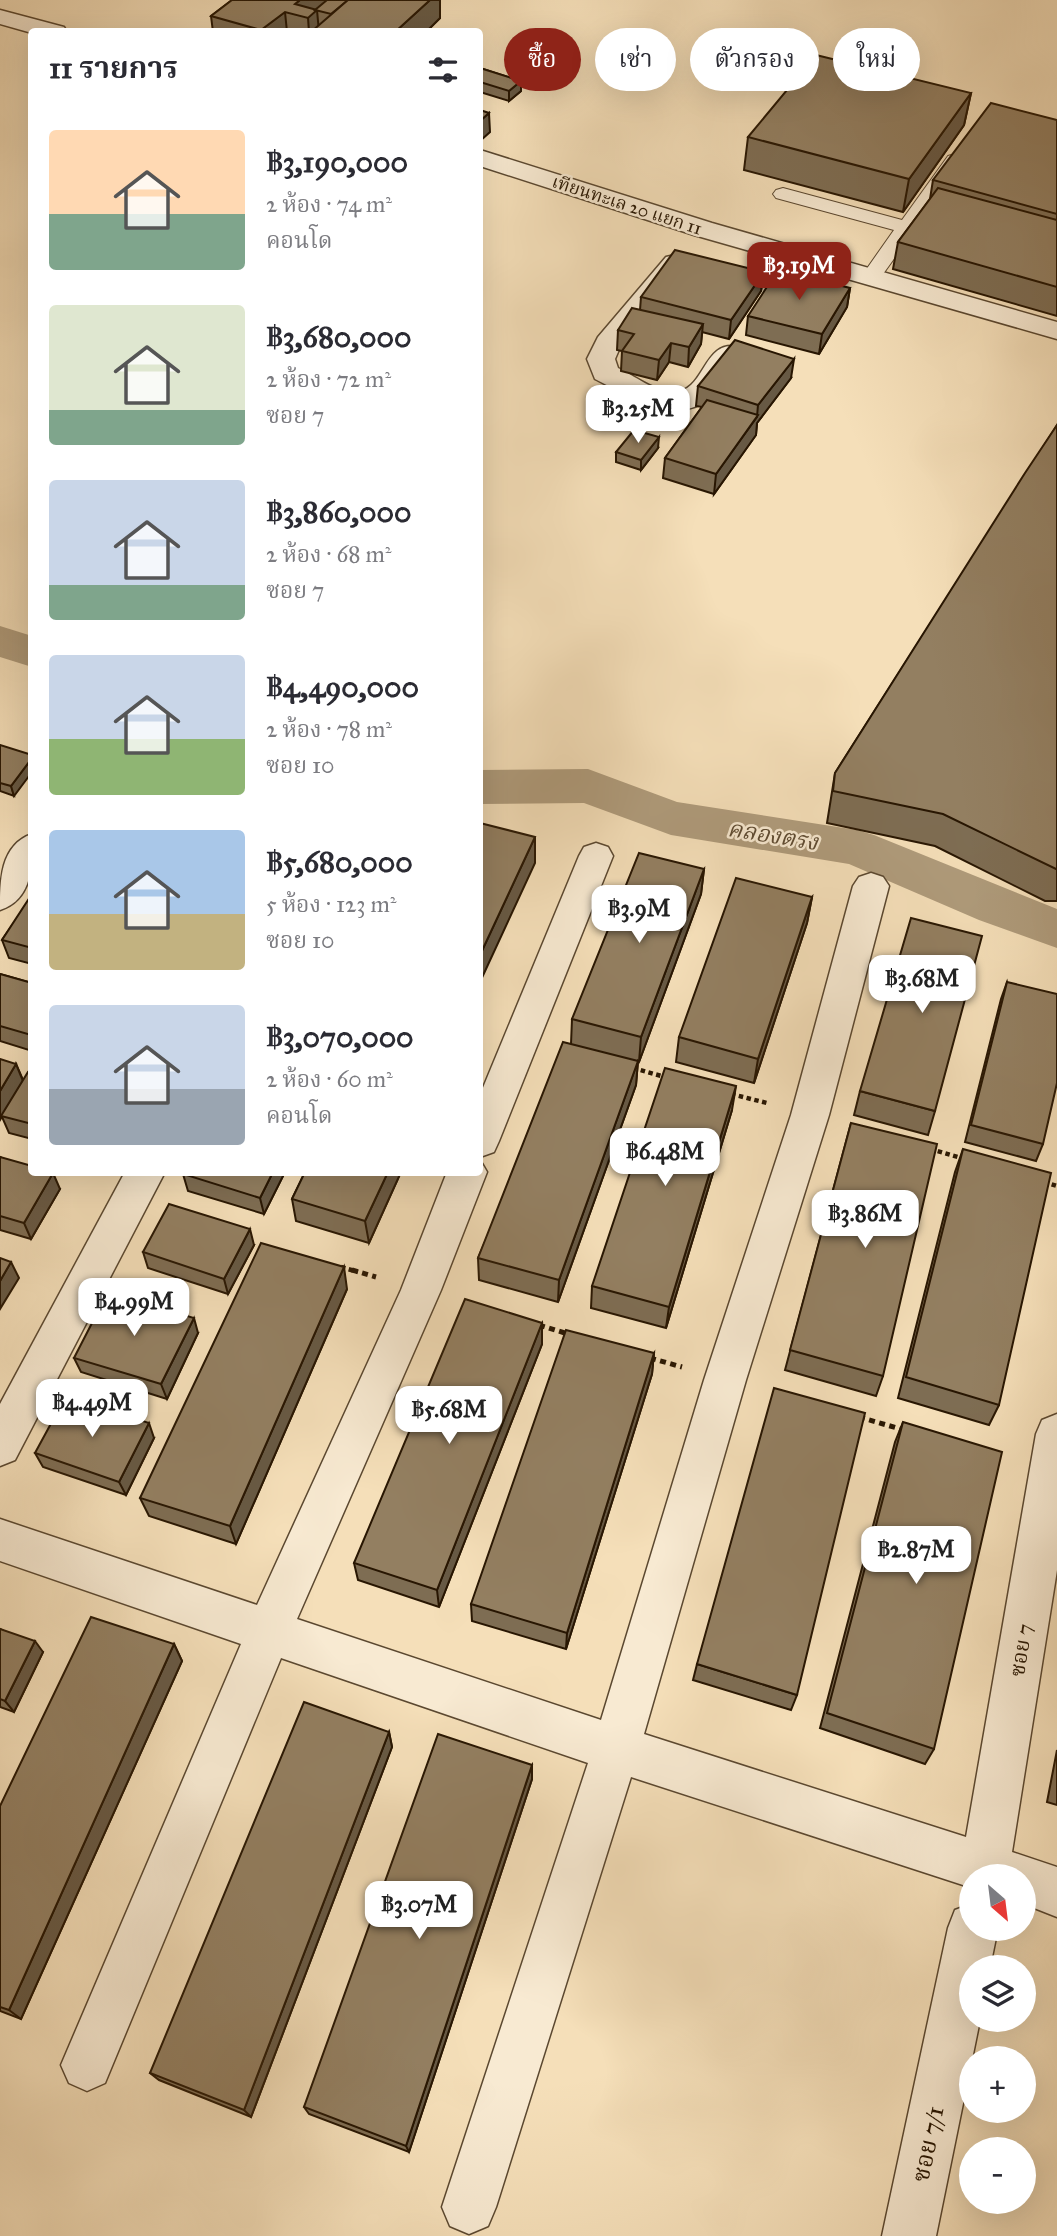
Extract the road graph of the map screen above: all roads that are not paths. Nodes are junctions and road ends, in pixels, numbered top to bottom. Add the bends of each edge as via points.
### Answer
1 (0, 17) edge
2 (41, 28) edge
3 (968, 142) edge
4 (483, 159) edge
5 (783, 194) dead end
6 (906, 228) junction
7 (703, 229) junction
8 (871, 277) junction
9 (1057, 331) edge
10 (730, 351) edge
11 (28, 853) edge
12 (596, 856) dead end
13 (870, 886) dead end
14 (0, 896) edge
15 (483, 1134) edge
16 (144, 1176) edge
17 (465, 1176) edge
18 (1057, 1434) edge
19 (0, 1446) edge
20 (0, 1540) edge
21 (268, 1633) junction
22 (615, 1749) junction
23 (967, 1864) edge
24 (1002, 1864) edge
25 (1036, 1886) edge
26 (1057, 1892) edge
27 (970, 1941) edge
28 (88, 2065) dead end
29 (469, 2207) dead end
30 (909, 2236) edge

1 - 2 street
3 - 6 lane
4 - 7 street, เทียนทะเล 20 แยก 11
5 - 6 lane
6 - 8 lane
7 - 8 street, เทียนทะเล 20 แยก 11
7 - 10 street via 608,343 601,359 606,373 665,400 682,400 698,393
8 - 9 street, เทียนทะเล 20 แยก 11
11 - 14 street
12 - 15 street
13 - 22 street via 810,1115
16 - 19 street
17 - 21 street via 421,1290
18 - 24 street, ซอย 7
20 - 21 street
21 - 22 street
21 - 28 street
22 - 23 street
22 - 29 street
25 - 26 street
27 - 30 street, ซอย 7/1

